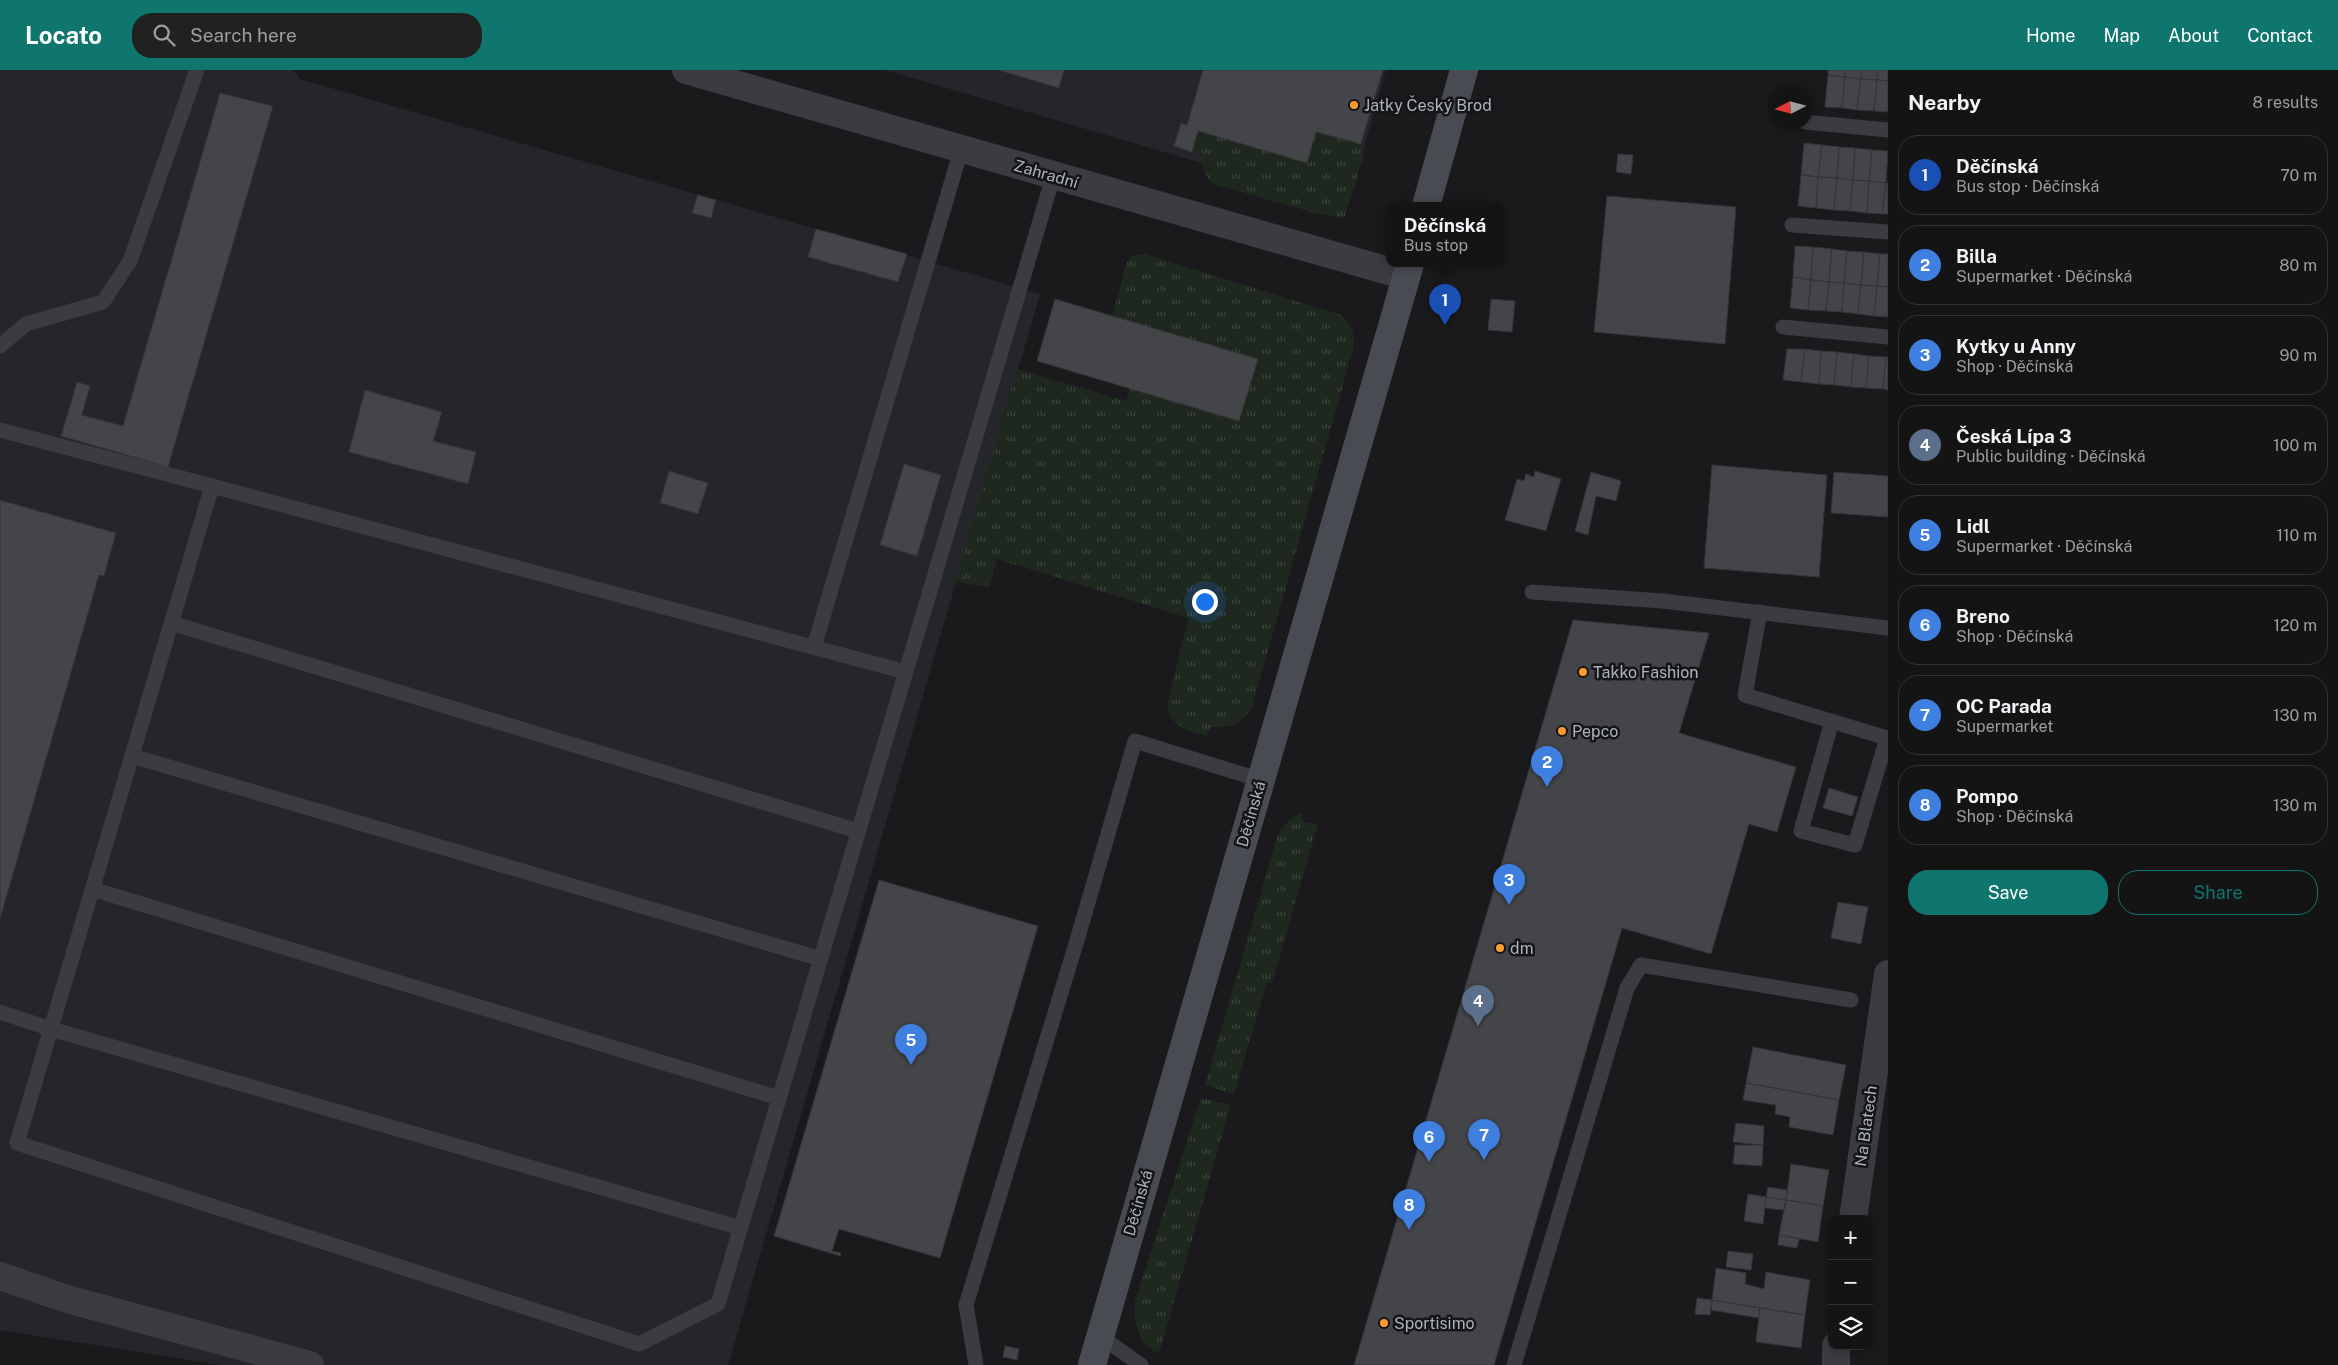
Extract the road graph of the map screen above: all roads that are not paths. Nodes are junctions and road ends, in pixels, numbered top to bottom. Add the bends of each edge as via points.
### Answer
1 (197, 70) edge
2 (686, 70) edge
3 (1464, 70) edge
4 (1813, 123) edge
5 (1888, 130) edge
6 (961, 150) junction
7 (1053, 177) junction
8 (1427, 202) edge
9 (1792, 225) dead end
10 (1888, 232) edge
11 (1386, 264) edge
12 (1408, 270) edge
13 (1783, 327) dead end
14 (1888, 336) edge
15 (0, 346) edge
16 (0, 430) edge
17 (212, 486) junction
18 (1532, 592) dead end
19 (1760, 612) junction
20 (171, 623) junction
21 (1888, 628) edge
22 (814, 647) junction
23 (906, 672) junction
24 (1832, 721) junction
25 (132, 756) junction
26 (1261, 780) junction
27 (858, 831) junction
28 (92, 889) junction
29 (821, 959) junction
30 (1888, 974) edge
31 (1851, 1000) dead end
32 (0, 1012) edge
33 (51, 1030) junction
34 (780, 1098) junction
35 (1854, 1215) edge
36 (741, 1228) junction
37 (0, 1276) edge
38 (1100, 1336) junction
39 (1836, 1350) edge
40 (310, 1365) edge
41 (976, 1365) edge
42 (1092, 1365) edge
43 (1141, 1365) edge
44 (1514, 1365) edge
45 (1836, 1365) edge

1 - 15 lane via 130,261 103,302 26,324
2 - 6 street, Zahradní
3 - 8 main road
4 - 5 lane
6 - 7 street, Zahradní
6 - 22 lane
7 - 11 street, Zahradní
7 - 23 lane
9 - 10 lane
12 - 26 main road, Děčínská
13 - 14 lane
16 - 17 lane
17 - 20 lane
17 - 22 lane
18 - 19 lane
19 - 21 lane
19 - 24 lane via 1745,695
20 - 25 lane
20 - 27 lane
22 - 23 lane
23 - 27 lane
24 - 24 lane via 1888,738 1855,846 1802,831
25 - 28 lane
25 - 29 lane
26 - 38 main road, Děčínská
26 - 41 lane via 1135,740 966,1305
27 - 29 lane
28 - 33 lane
28 - 34 lane
29 - 34 lane
30 - 35 street, Na Blatech
31 - 44 lane via 1641,965 1627,988
32 - 33 lane
33 - 36 lane
33 - 36 lane via 17,1143 639,1344 718,1304
34 - 36 lane
37 - 40 street via 68,1299
38 - 42 main road, Děčínská
38 - 43 lane
39 - 45 street

